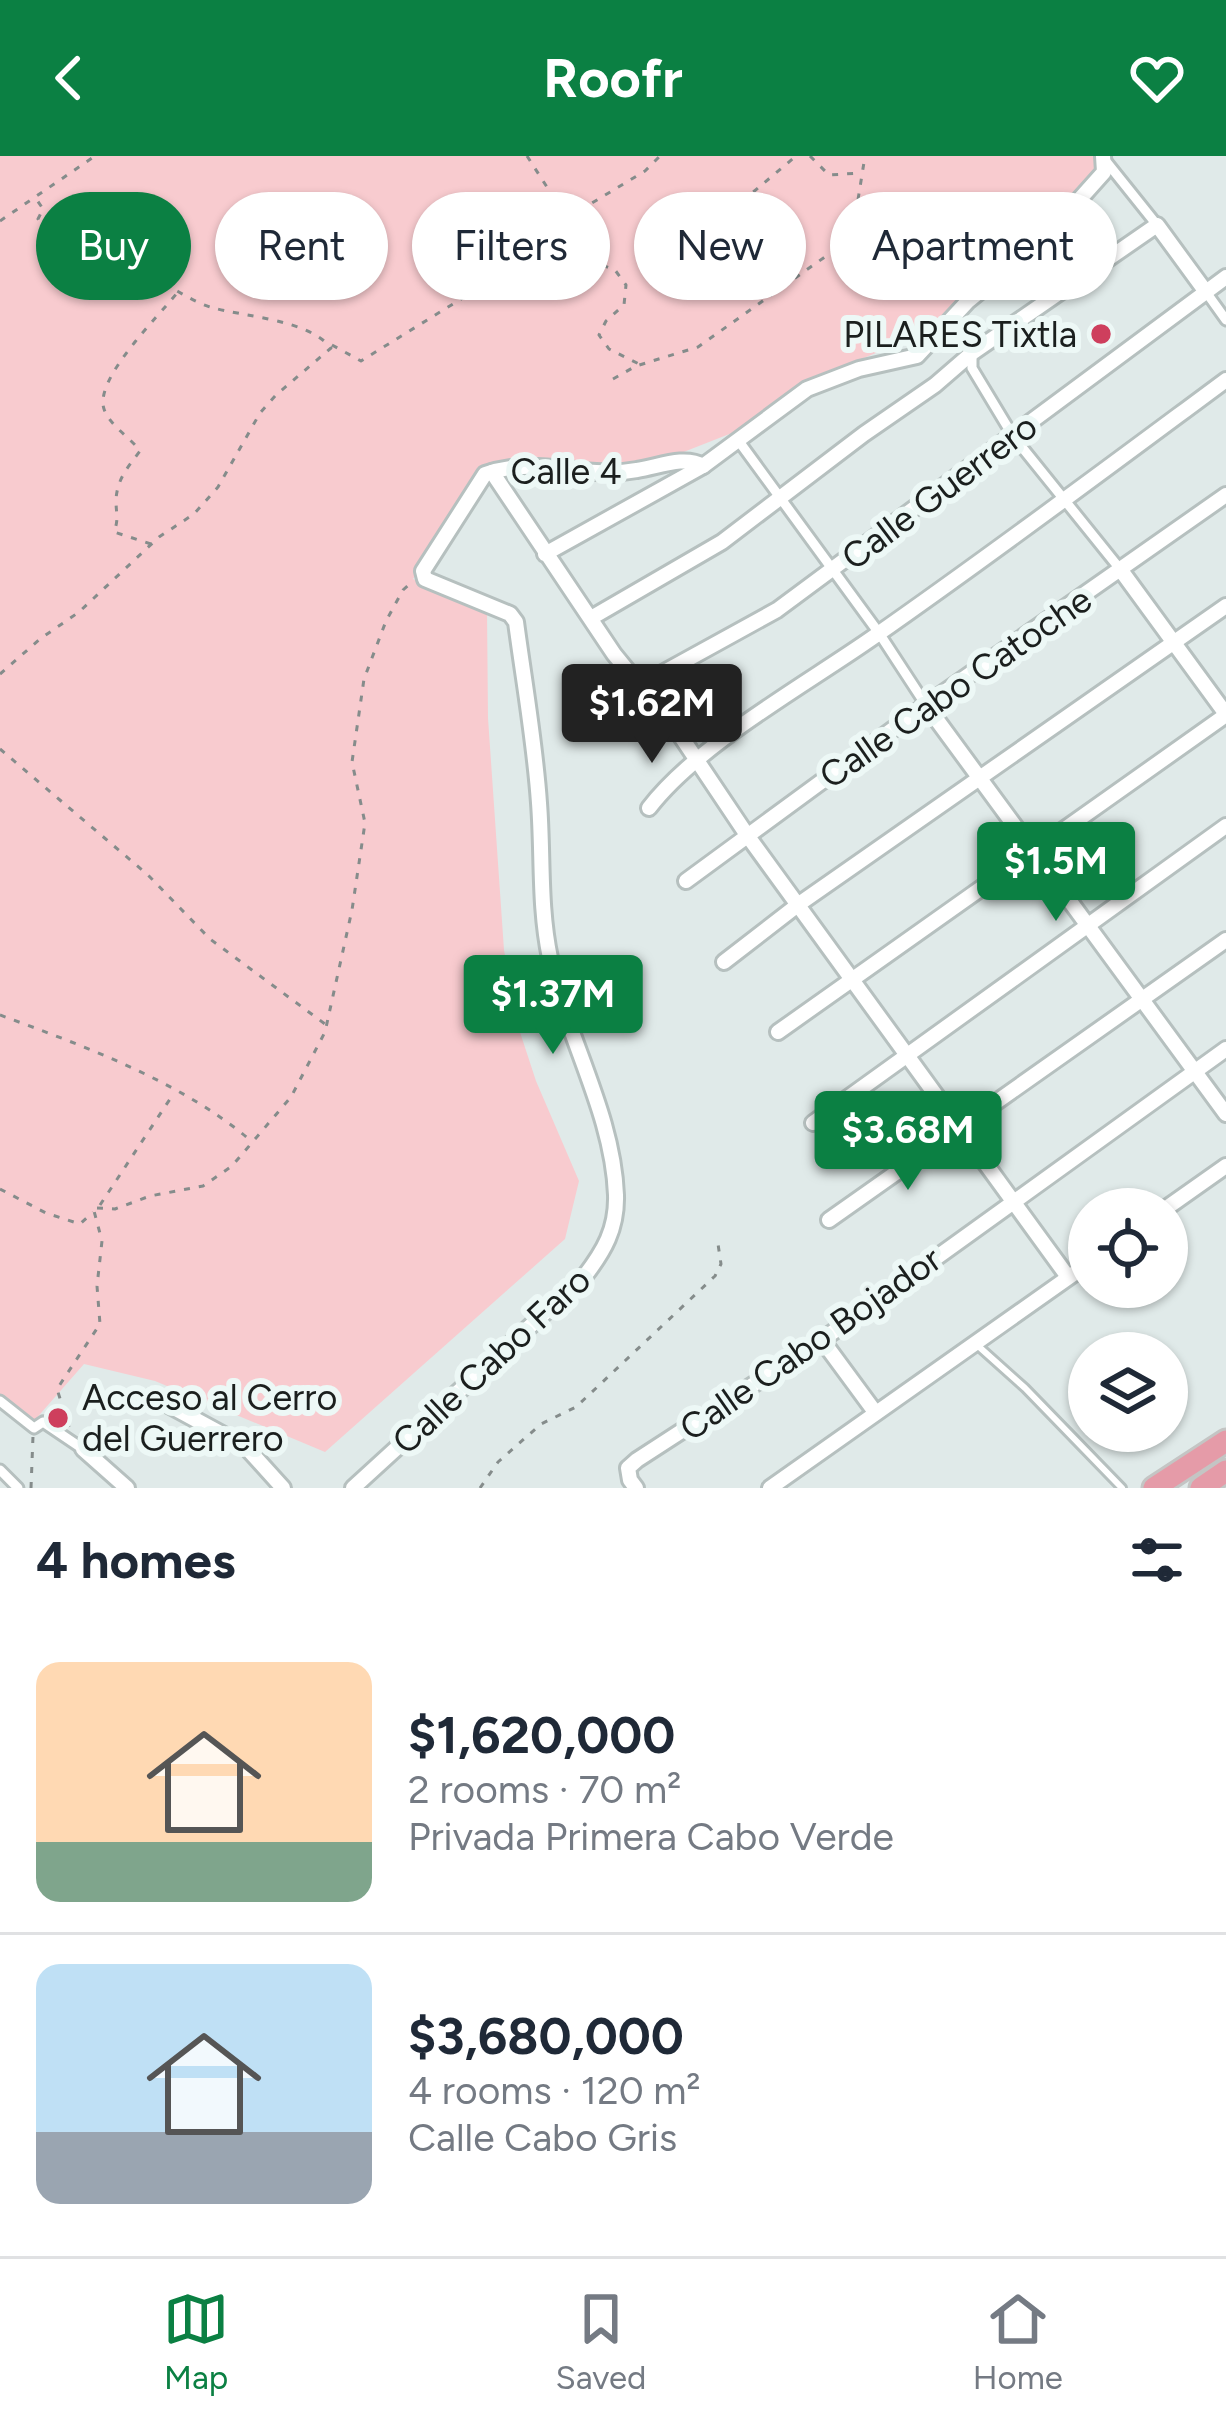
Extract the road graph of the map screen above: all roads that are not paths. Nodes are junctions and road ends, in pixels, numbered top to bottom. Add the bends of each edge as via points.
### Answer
1 (1104, 158) edge
2 (1157, 225) junction
3 (1226, 277) edge
4 (1206, 292) junction
5 (1226, 320) edge
6 (948, 323) junction
7 (972, 353) junction
8 (1226, 380) edge
9 (1013, 436) junction
10 (738, 440) junction
11 (699, 463) junction
12 (492, 472) junction
13 (1226, 495) edge
14 (782, 498) junction
15 (1064, 500) junction
16 (545, 554) junction
17 (833, 569) junction
18 (1120, 569) junction
19 (422, 574) joint
20 (1226, 606) edge
21 (591, 618) junction
22 (879, 633) junction
23 (1172, 643) junction
24 (634, 680) junction
25 (926, 705) junction
26 (608, 715) dead end
27 (1226, 715) edge
28 (695, 761) junction
29 (980, 777) junction
30 (649, 808) dead end
31 (1226, 826) edge
32 (747, 836) junction
33 (1031, 850) junction
34 (686, 881) dead end
35 (799, 904) junction
36 (1087, 925) junction
37 (1226, 940) edge
38 (724, 962) dead end
39 (850, 978) junction
40 (1142, 1000) junction
41 (778, 1032) dead end
42 (1226, 1049) edge
43 (907, 1055) junction
44 (1195, 1071) junction
45 (1226, 1114) edge
46 (813, 1123) dead end
47 (959, 1127) junction
48 (1226, 1168) edge
49 (1188, 1194) edge
50 (1014, 1200) junction
51 (829, 1220) dead end
52 (1068, 1276) edge
53 (1068, 1278) edge
54 (821, 1340) junction
55 (975, 1342) junction
56 (152, 1396) dead end
57 (0, 1401) edge
58 (875, 1412) junction
59 (1226, 1441) edge
60 (80, 1447) joint
61 (0, 1470) edge
62 (1226, 1471) edge
63 (277, 1485) edge
64 (18, 1488) edge
65 (128, 1488) edge
66 (353, 1488) edge
67 (636, 1488) edge
68 (770, 1488) edge
69 (1122, 1488) edge
70 (1154, 1488) edge
71 (1201, 1488) edge

1 - 2 street
1 - 6 street via 1104,172 1045,238
2 - 4 street
2 - 7 street
3 - 4 street, Calle Guerrero
4 - 5 street
4 - 9 street, Calle Guerrero
6 - 7 street
6 - 10 street via 917,356 807,389
7 - 9 street via 972,368
7 - 14 street
8 - 15 street
9 - 15 street
9 - 17 street, Calle Guerrero
10 - 11 street
10 - 14 street
11 - 12 street, Calle 4 via 592,473 524,464
11 - 16 street
12 - 16 street
12 - 19 street, Calle 4
13 - 18 street, Calle Cabo Catoche
14 - 17 street
14 - 21 street
15 - 18 street
15 - 22 street
16 - 21 street
17 - 22 street
17 - 24 street, Calle Guerrero via 777,610
18 - 23 street
18 - 25 street, Calle Cabo Catoche
19 - 66 street, Calle Cabo Faro via 515,619 549,952 608,1140 616,1198 611,1235 584,1277
20 - 23 street
21 - 24 street
22 - 25 street
22 - 28 street
23 - 27 street
23 - 29 street
24 - 26 street
24 - 28 street
25 - 29 street
25 - 32 street, Calle Cabo Catoche
27 - 33 street
28 - 30 street
28 - 32 street
29 - 33 street
29 - 35 street
31 - 36 street
32 - 34 street, Calle Cabo Catoche
32 - 35 street
33 - 36 street
33 - 39 street
35 - 38 street
35 - 39 street
36 - 40 street
36 - 43 street
37 - 40 street
39 - 41 street
39 - 43 street
40 - 44 street
40 - 47 street
42 - 44 street, Calle Cabo Bojador
43 - 46 street
43 - 47 street
44 - 45 street
44 - 50 street, Calle Cabo Bojador
47 - 50 street
47 - 51 street
48 - 49 street
50 - 52 street
50 - 54 street, Calle Cabo Bojador
53 - 55 street
54 - 58 street
54 - 67 street, Calle Cabo Bojador via 628,1468
55 - 58 street
55 - 69 lane
56 - 63 street via 246,1447
57 - 60 street via 34,1428 43,1421
58 - 68 street
59 - 70 main road
60 - 65 street
61 - 64 street
62 - 71 main road

